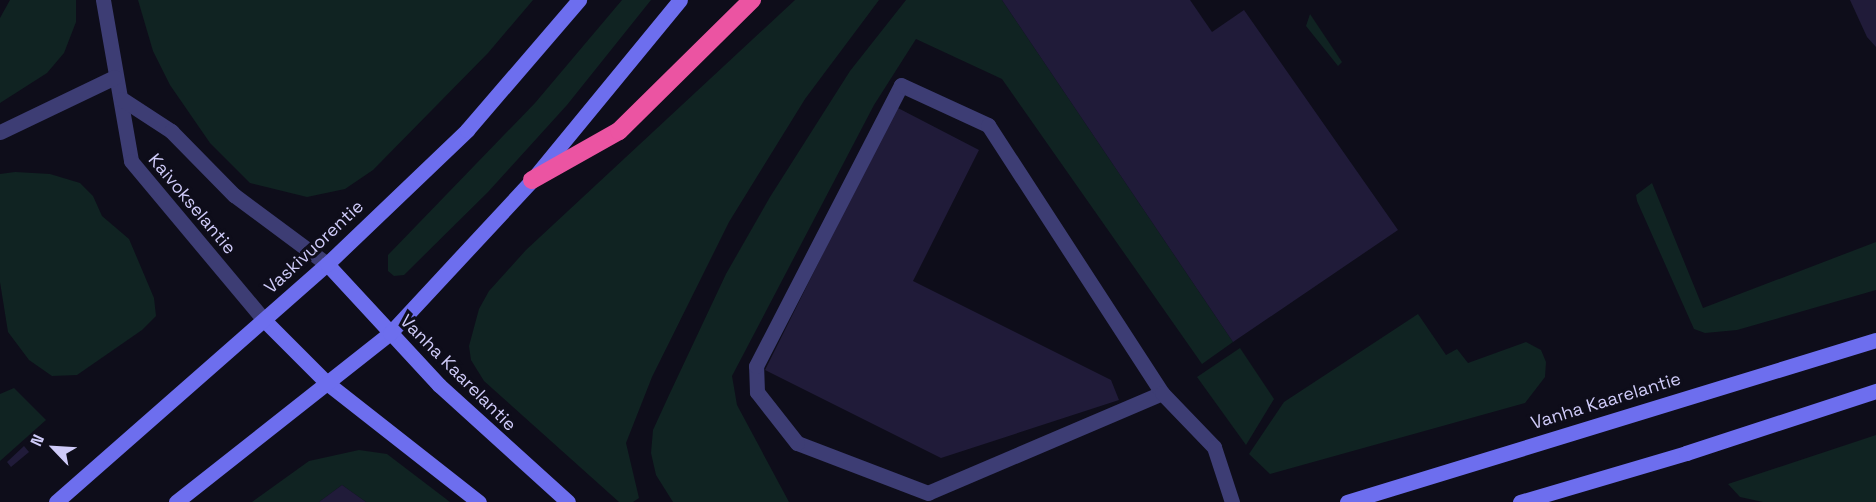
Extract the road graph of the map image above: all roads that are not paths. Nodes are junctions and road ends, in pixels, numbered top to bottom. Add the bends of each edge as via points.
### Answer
1 (103, 0) edge
2 (579, 0) edge
3 (680, 0) edge
4 (752, 0) edge
5 (115, 77) junction
6 (122, 99) junction
7 (0, 132) edge
8 (532, 180) junction
9 (327, 264) junction
10 (264, 320) junction
11 (390, 333) junction
12 (1876, 339) edge
13 (327, 383) junction
14 (1876, 391) edge
15 (1162, 393) junction
16 (929, 497) edge
17 (56, 502) edge
18 (176, 502) edge
19 (478, 502) edge
20 (568, 502) edge
21 (1232, 502) edge
22 (1347, 502) edge
23 (1521, 502) edge

1 - 5 street, Kaivokselantie
2 - 9 main road, Vaskivuorentie via 467,130
3 - 8 main road
4 - 8 highway via 619,131
5 - 6 street, Kaivokselantie
5 - 7 street
6 - 9 street, Kaivokselantie via 171,131 234,195
6 - 10 street, Kaivokselantie via 131,161
8 - 11 main road
9 - 10 main road, Vaskivuorentie
9 - 11 main road, Vanha Kaarelantie
10 - 13 main road
10 - 17 main road, Vaskivuorentie
11 - 13 main road
11 - 20 main road, Vanha Kaarelantie via 478,424
12 - 22 main road, Vanha Kaarelantie
13 - 18 main road
13 - 19 main road
14 - 23 main road
15 - 16 street
15 - 16 street via 988,125 901,85 756,366 757,392 796,443
15 - 21 street via 1214,447

